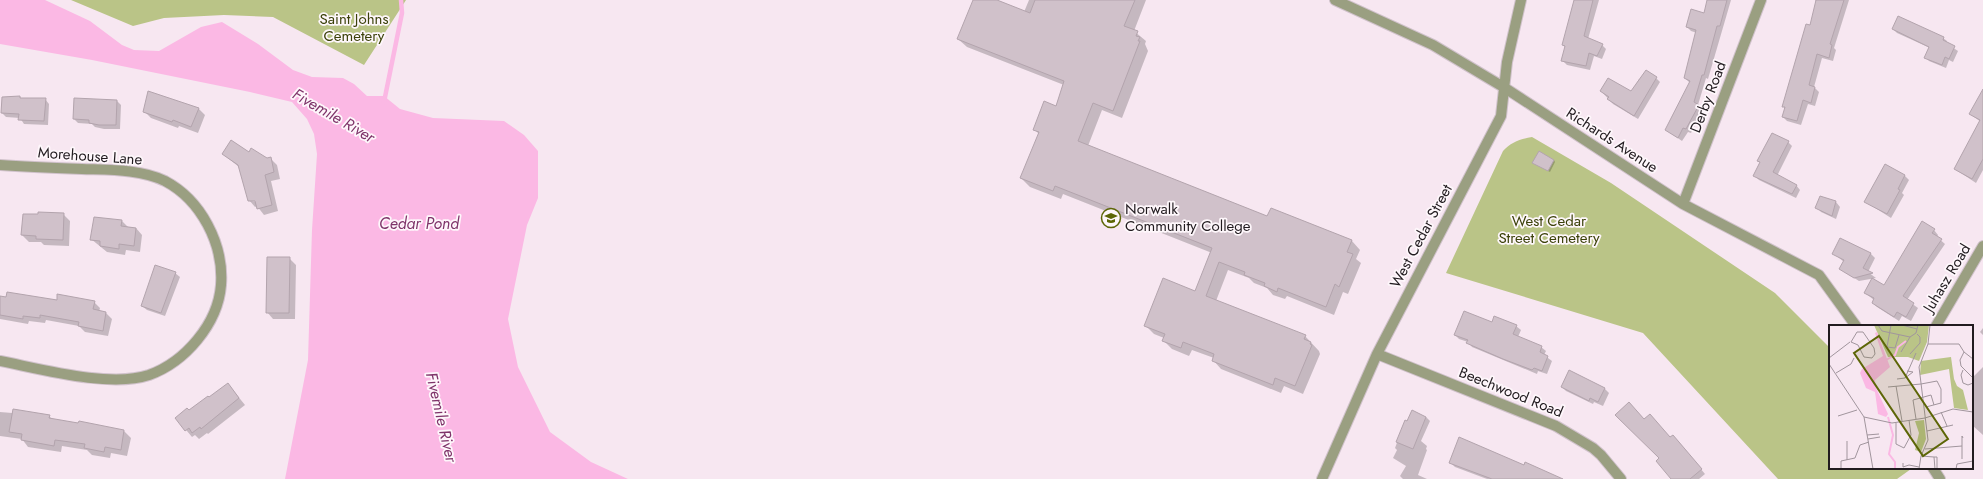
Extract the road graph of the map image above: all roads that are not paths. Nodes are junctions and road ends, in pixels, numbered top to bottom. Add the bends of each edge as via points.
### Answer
1 (1335, 0) edge
2 (1521, 0) edge
3 (1762, 0) edge
4 (1505, 88) junction
5 (0, 166) edge
6 (1683, 204) junction
7 (1983, 246) edge
8 (1855, 325) edge
9 (1937, 325) edge
10 (1377, 354) junction
11 (0, 361) edge
12 (1934, 469) edge
13 (1322, 479) edge
14 (1620, 479) edge
15 (1940, 479) edge

1 - 4 street, Richards Avenue via 1432,45
2 - 4 street, West Cedar Street via 1507,62
3 - 6 street, Derby Road
4 - 6 street, Richards Avenue
4 - 10 street, West Cedar Street via 1501,116
5 - 11 street, Morehouse Lane via 120,171 152,176 164,181 200,210 213,237 220,262 221,285 207,326 196,342 166,367 148,375 124,380 99,379
6 - 8 street, Richards Avenue via 1819,275
7 - 9 street, Juhasz Road
10 - 13 street, West Cedar Street
10 - 14 street, Beechwood Road via 1556,426 1593,448
12 - 15 street

